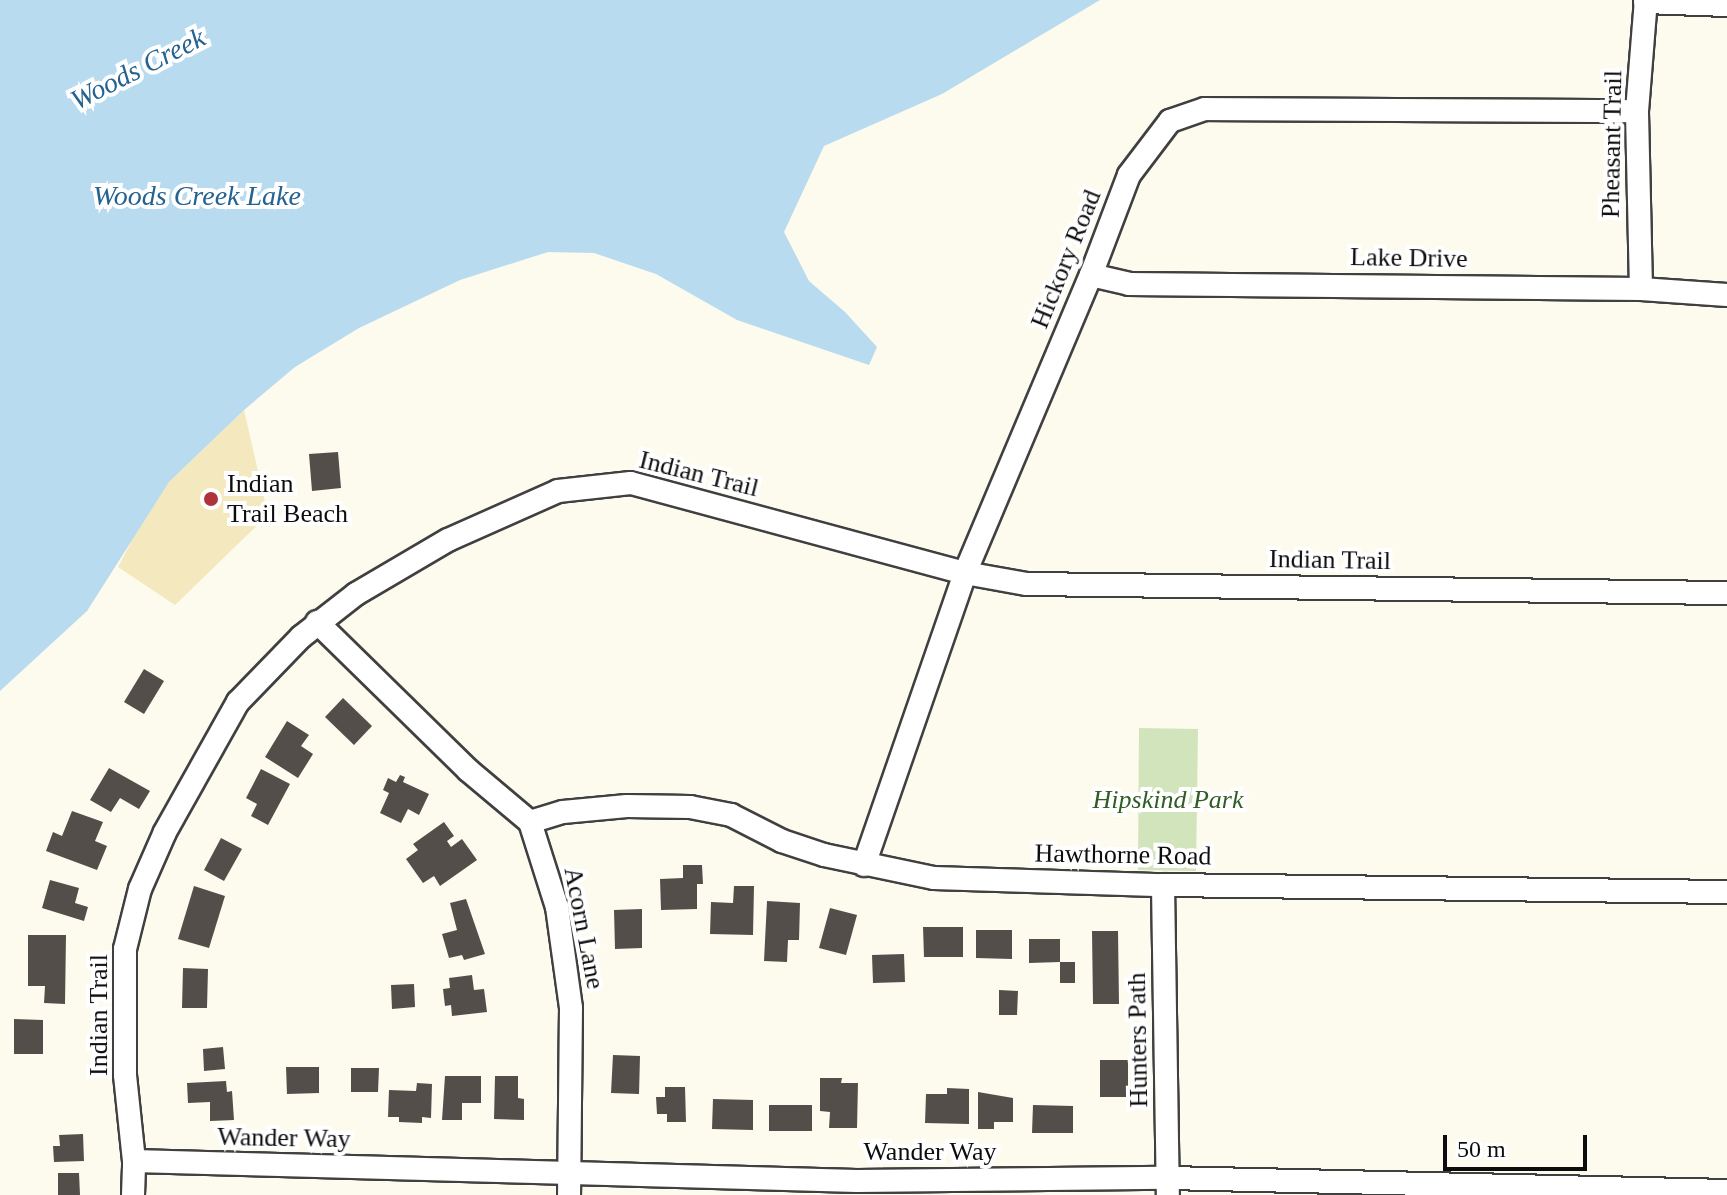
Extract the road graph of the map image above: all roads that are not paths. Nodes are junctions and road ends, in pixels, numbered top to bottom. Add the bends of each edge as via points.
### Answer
1 (1646, 1) edge
2 (1727, 5) edge
3 (1637, 111) junction
4 (1091, 275) junction
5 (1641, 289) junction
6 (1727, 295) edge
7 (965, 573) junction
8 (1727, 593) edge
9 (317, 622) junction
10 (530, 822) junction
11 (864, 865) junction
12 (1163, 885) junction
13 (1727, 892) edge
14 (134, 1161) junction
15 (568, 1184) edge
16 (1168, 1186) edge
17 (857, 1188) edge
18 (1465, 1190) edge
19 (1727, 1191) edge
20 (133, 1195) edge

1 - 2 street
1 - 3 street, Pheasant Trail
3 - 4 street, Hickory Road via 1205,109 1170,121 1129,175
3 - 5 street, Pheasant Trail
4 - 5 street, Lake Drive via 1129,284
4 - 7 street, Hickory Road
5 - 6 street, Lake Drive
7 - 8 street, Indian Trail via 1027,584
7 - 9 street, Indian Trail via 631,483 596,485 558,491 448,540
7 - 11 street, Hickory Road
9 - 10 street via 468,770
9 - 14 street, Indian Trail via 238,702 165,832 140,889 125,949 123,1007
10 - 11 street, Hawthorne Road via 563,812 627,806 690,807 731,815 782,841
10 - 15 street, Acorn Lane via 557,907 571,1008
11 - 12 street, Hawthorne Road via 934,878
12 - 13 street, Hawthorne Road
12 - 16 street, Hunters Path
14 - 15 street, Wander Way
14 - 20 street, Indian Trail
15 - 17 street, Wander Way
16 - 17 street, Wander Way
16 - 18 street, Wander Way
18 - 19 street, Wander Way

